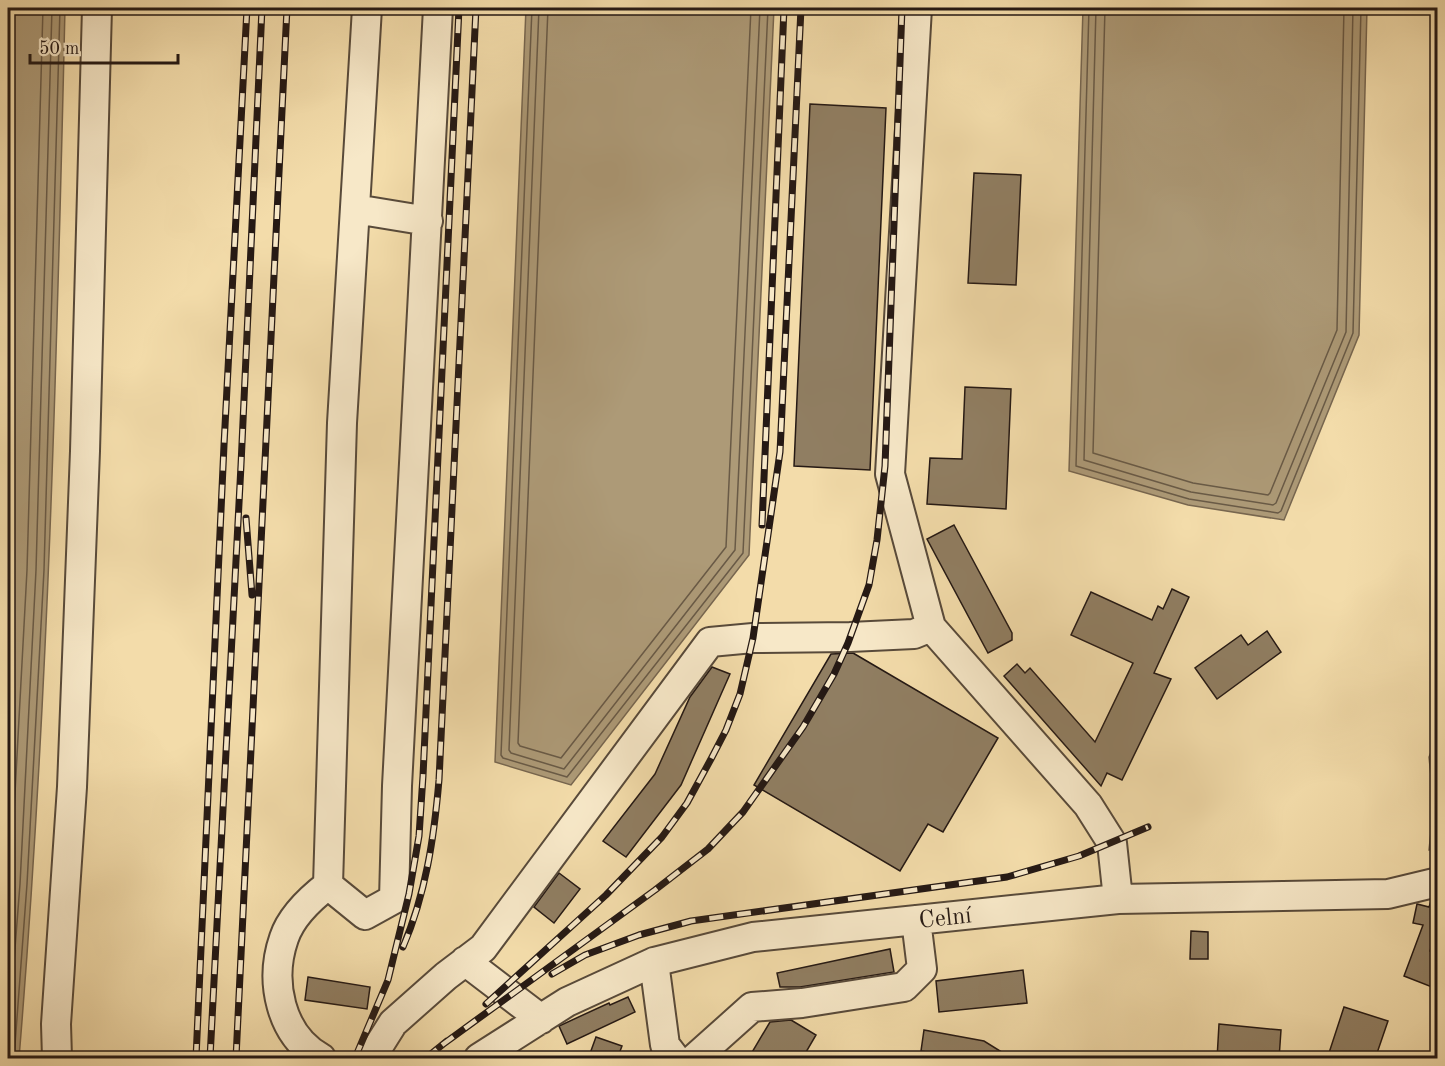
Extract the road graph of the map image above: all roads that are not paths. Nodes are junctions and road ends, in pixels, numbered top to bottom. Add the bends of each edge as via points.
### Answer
1 (97, 8) edge
2 (367, 8) edge
3 (438, 8) edge
4 (917, 8) edge
5 (355, 209) junction
6 (428, 221) junction
7 (931, 627) junction
8 (1437, 882) edge
9 (328, 885) junction
10 (1118, 899) junction
11 (916, 920) junction
12 (465, 961) junction
13 (654, 962) junction
14 (541, 1019) junction
15 (57, 1059) edge
16 (321, 1059) edge
17 (371, 1059) edge
18 (479, 1059) edge
19 (675, 1059) edge
20 (695, 1059) edge

1 - 15 lane via 85,450
2 - 5 lane
3 - 6 lane
4 - 7 lane via 890,474
5 - 6 lane
5 - 9 lane via 342,423
6 - 9 lane via 394,899 365,915
7 - 10 lane via 1088,805 1112,843
7 - 12 lane via 914,634 710,642 483,948
8 - 10 lane, Celní via 1388,894
9 - 16 lane via 307,902 284,937 278,966 280,1002 288,1025 303,1046
10 - 11 lane, Celní
11 - 13 lane, Celní via 753,937
11 - 20 lane via 922,969 904,987 752,1007
12 - 14 lane
12 - 17 lane via 393,1023
13 - 14 lane, Celní via 567,1002
13 - 19 lane via 665,1045
14 - 18 lane, Celní

